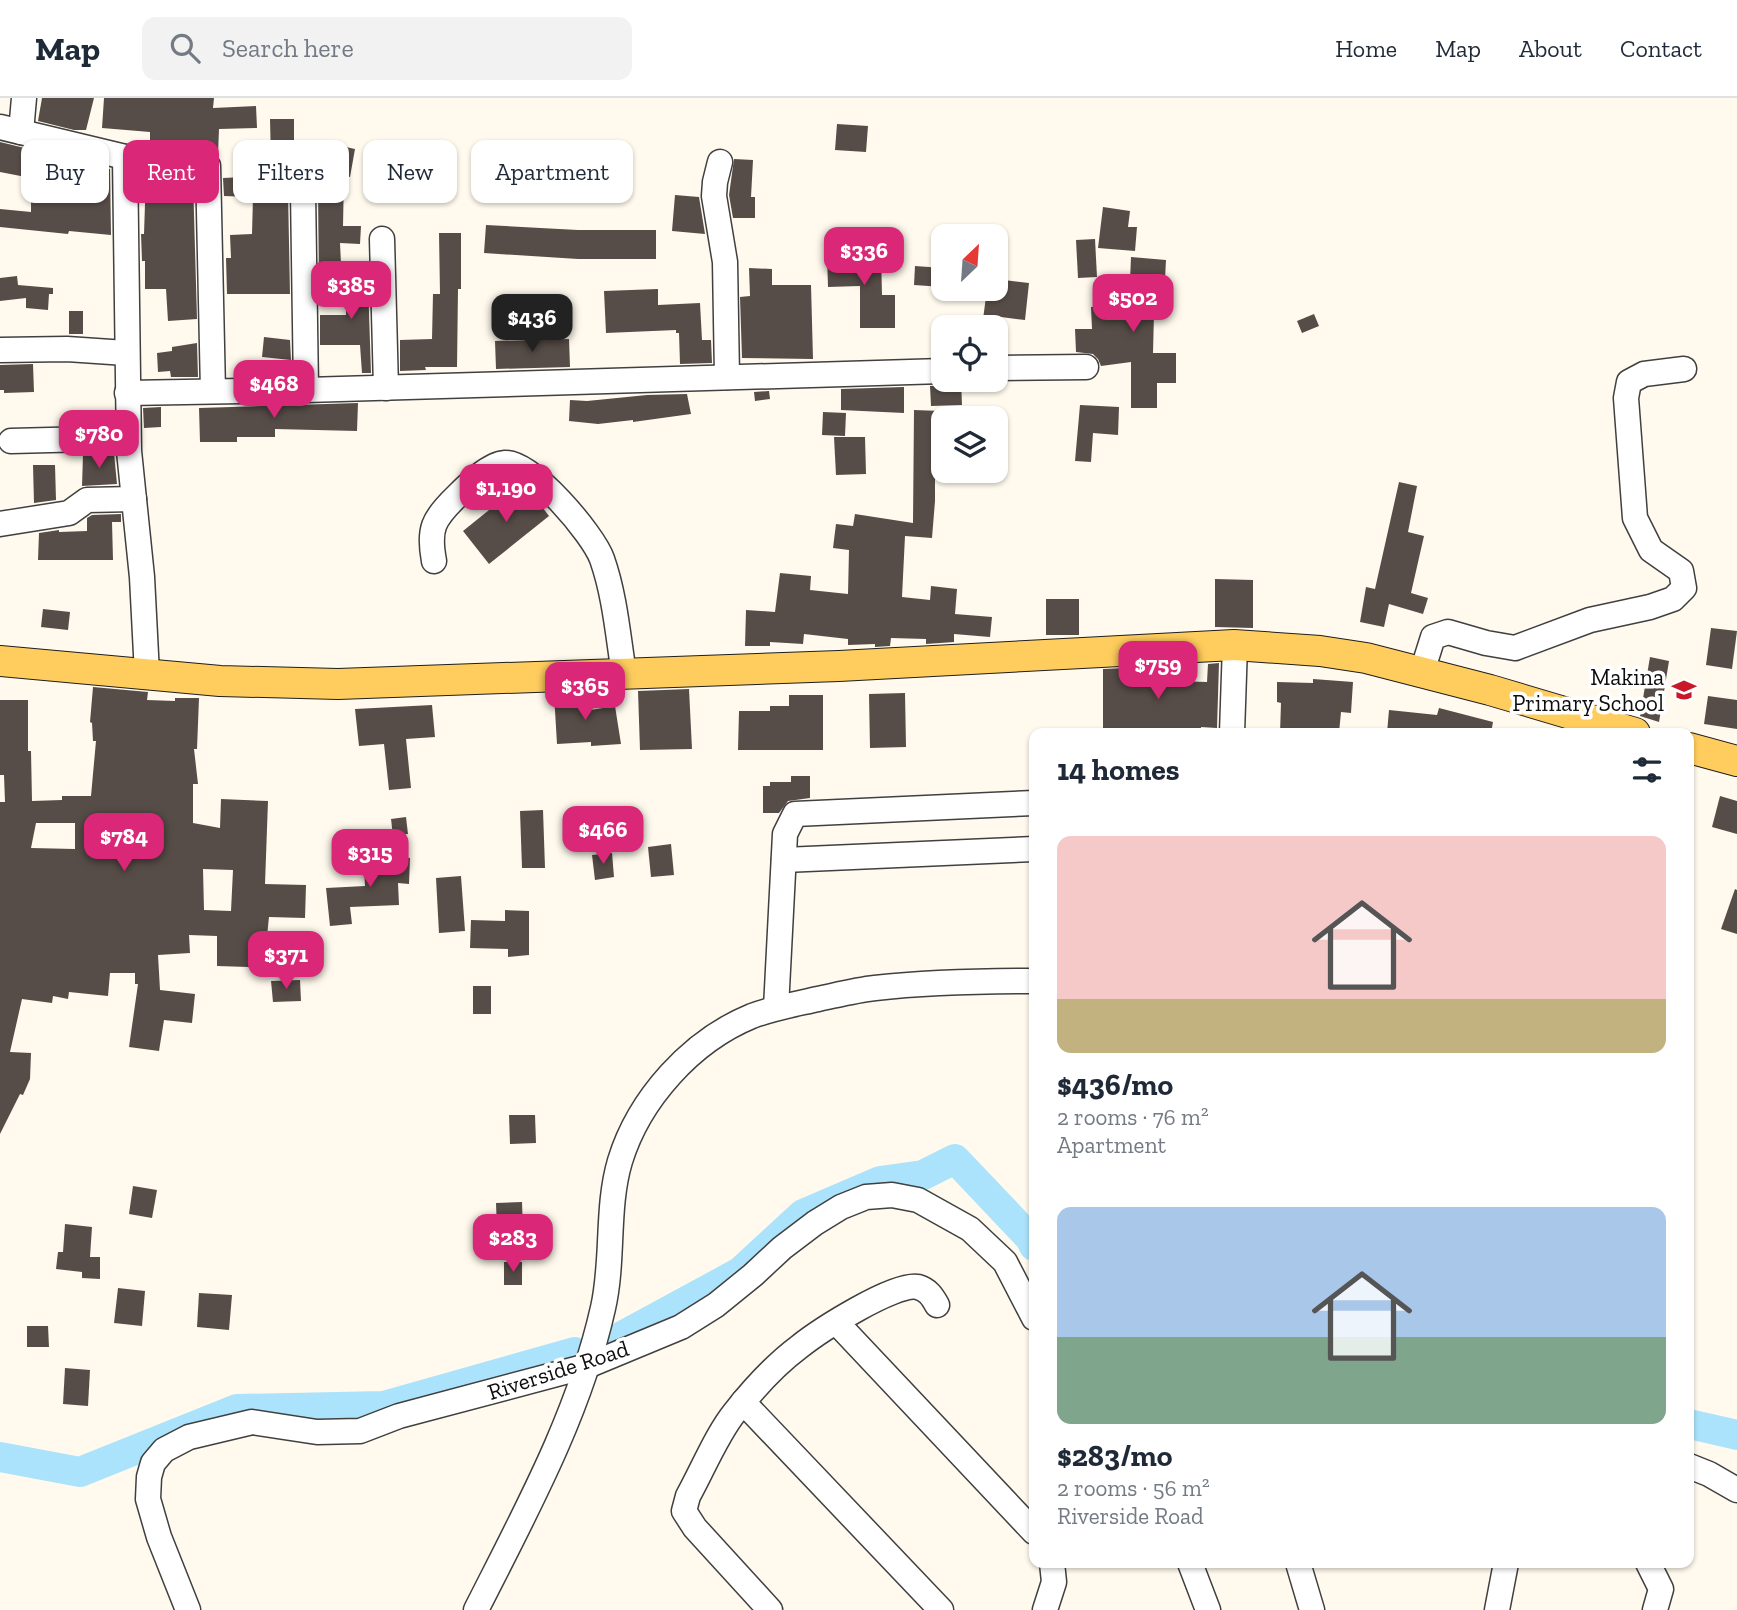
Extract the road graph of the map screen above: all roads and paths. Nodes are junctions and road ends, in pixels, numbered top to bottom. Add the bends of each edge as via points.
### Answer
1 (24, 98) edge
2 (10, 129) edge
3 (123, 156) edge
4 (720, 162) dead end
5 (125, 203) edge
6 (209, 203) edge
7 (303, 203) edge
8 (382, 239) dead end
9 (0, 350) edge
10 (126, 353) junction
11 (1086, 367) dead end
12 (1008, 368) edge
13 (1684, 369) dead end
14 (931, 370) edge
15 (727, 377) junction
16 (386, 388) junction
17 (306, 390) junction
18 (213, 391) junction
19 (127, 393) junction
20 (128, 438) junction
21 (11, 441) dead end
22 (134, 499) junction
23 (0, 524) edge
24 (434, 561) dead end
25 (1235, 645) junction
26 (0, 661) edge
27 (1422, 671) junction
28 (147, 674) junction
29 (624, 674) junction
30 (1232, 728) edge
31 (1618, 728) edge
32 (1694, 749) edge
33 (1737, 761) edge
34 (1029, 803) edge
35 (1029, 849) edge
36 (784, 860) junction
37 (1029, 981) edge
38 (776, 1008) junction
39 (937, 1304) dead end
40 (1029, 1308) edge
41 (837, 1323) junction
42 (587, 1366) junction
43 (743, 1402) junction
44 (1694, 1468) edge
45 (1737, 1490) edge
46 (1029, 1527) edge
47 (1053, 1568) edge
48 (1192, 1568) edge
49 (1299, 1568) edge
50 (1505, 1568) edge
51 (1650, 1568) edge
52 (188, 1610) edge
53 (476, 1610) edge
54 (770, 1610) edge
55 (941, 1610) edge
56 (1045, 1610) edge
57 (1208, 1610) edge
58 (1312, 1610) edge
59 (1497, 1610) edge
60 (1655, 1610) edge

1 - 2 street
2 - 3 street
4 - 15 street via 714,196 725,262
5 - 10 street
6 - 18 street
7 - 17 street
8 - 16 street
9 - 10 street
10 - 19 street
11 - 12 street
13 - 27 street via 1644,374 1629,382 1626,398 1635,518 1651,550 1681,571 1684,588 1650,607 1590,620 1515,648 1448,632 1433,637
14 - 15 street
15 - 16 street
16 - 17 street
17 - 18 street
18 - 19 street
19 - 20 street
20 - 21 street
20 - 22 street
22 - 23 street via 87,500 69,513
22 - 28 street
24 - 29 street via 430,537 441,512 490,469 502,463 521,468 559,498 601,555
25 - 27 main road via 1320,651
25 - 29 main road
25 - 30 street
26 - 28 main road
27 - 31 main road
28 - 29 main road via 338,684
32 - 33 main road
34 - 36 street via 795,814 785,834
35 - 36 street
36 - 38 street
37 - 38 street via 873,988
38 - 42 street via 749,1017 709,1040 667,1079 639,1118 614,1187 604,1306
39 - 41 street via 927,1291 903,1287
40 - 42 street, Riverside Road via 1005,1262 970,1229 918,1200 866,1197 815,1223 716,1305 681,1327
41 - 43 street via 800,1346
41 - 46 street
42 - 52 street, Riverside Road via 399,1416 360,1431 317,1432 252,1422 190,1437 164,1450 153,1463 148,1499
42 - 53 street via 535,1494
43 - 54 street via 694,1485 684,1511
43 - 55 street
44 - 45 street
47 - 56 street via 1054,1582
48 - 57 street
49 - 58 street
50 - 59 street
51 - 60 street via 1661,1589

